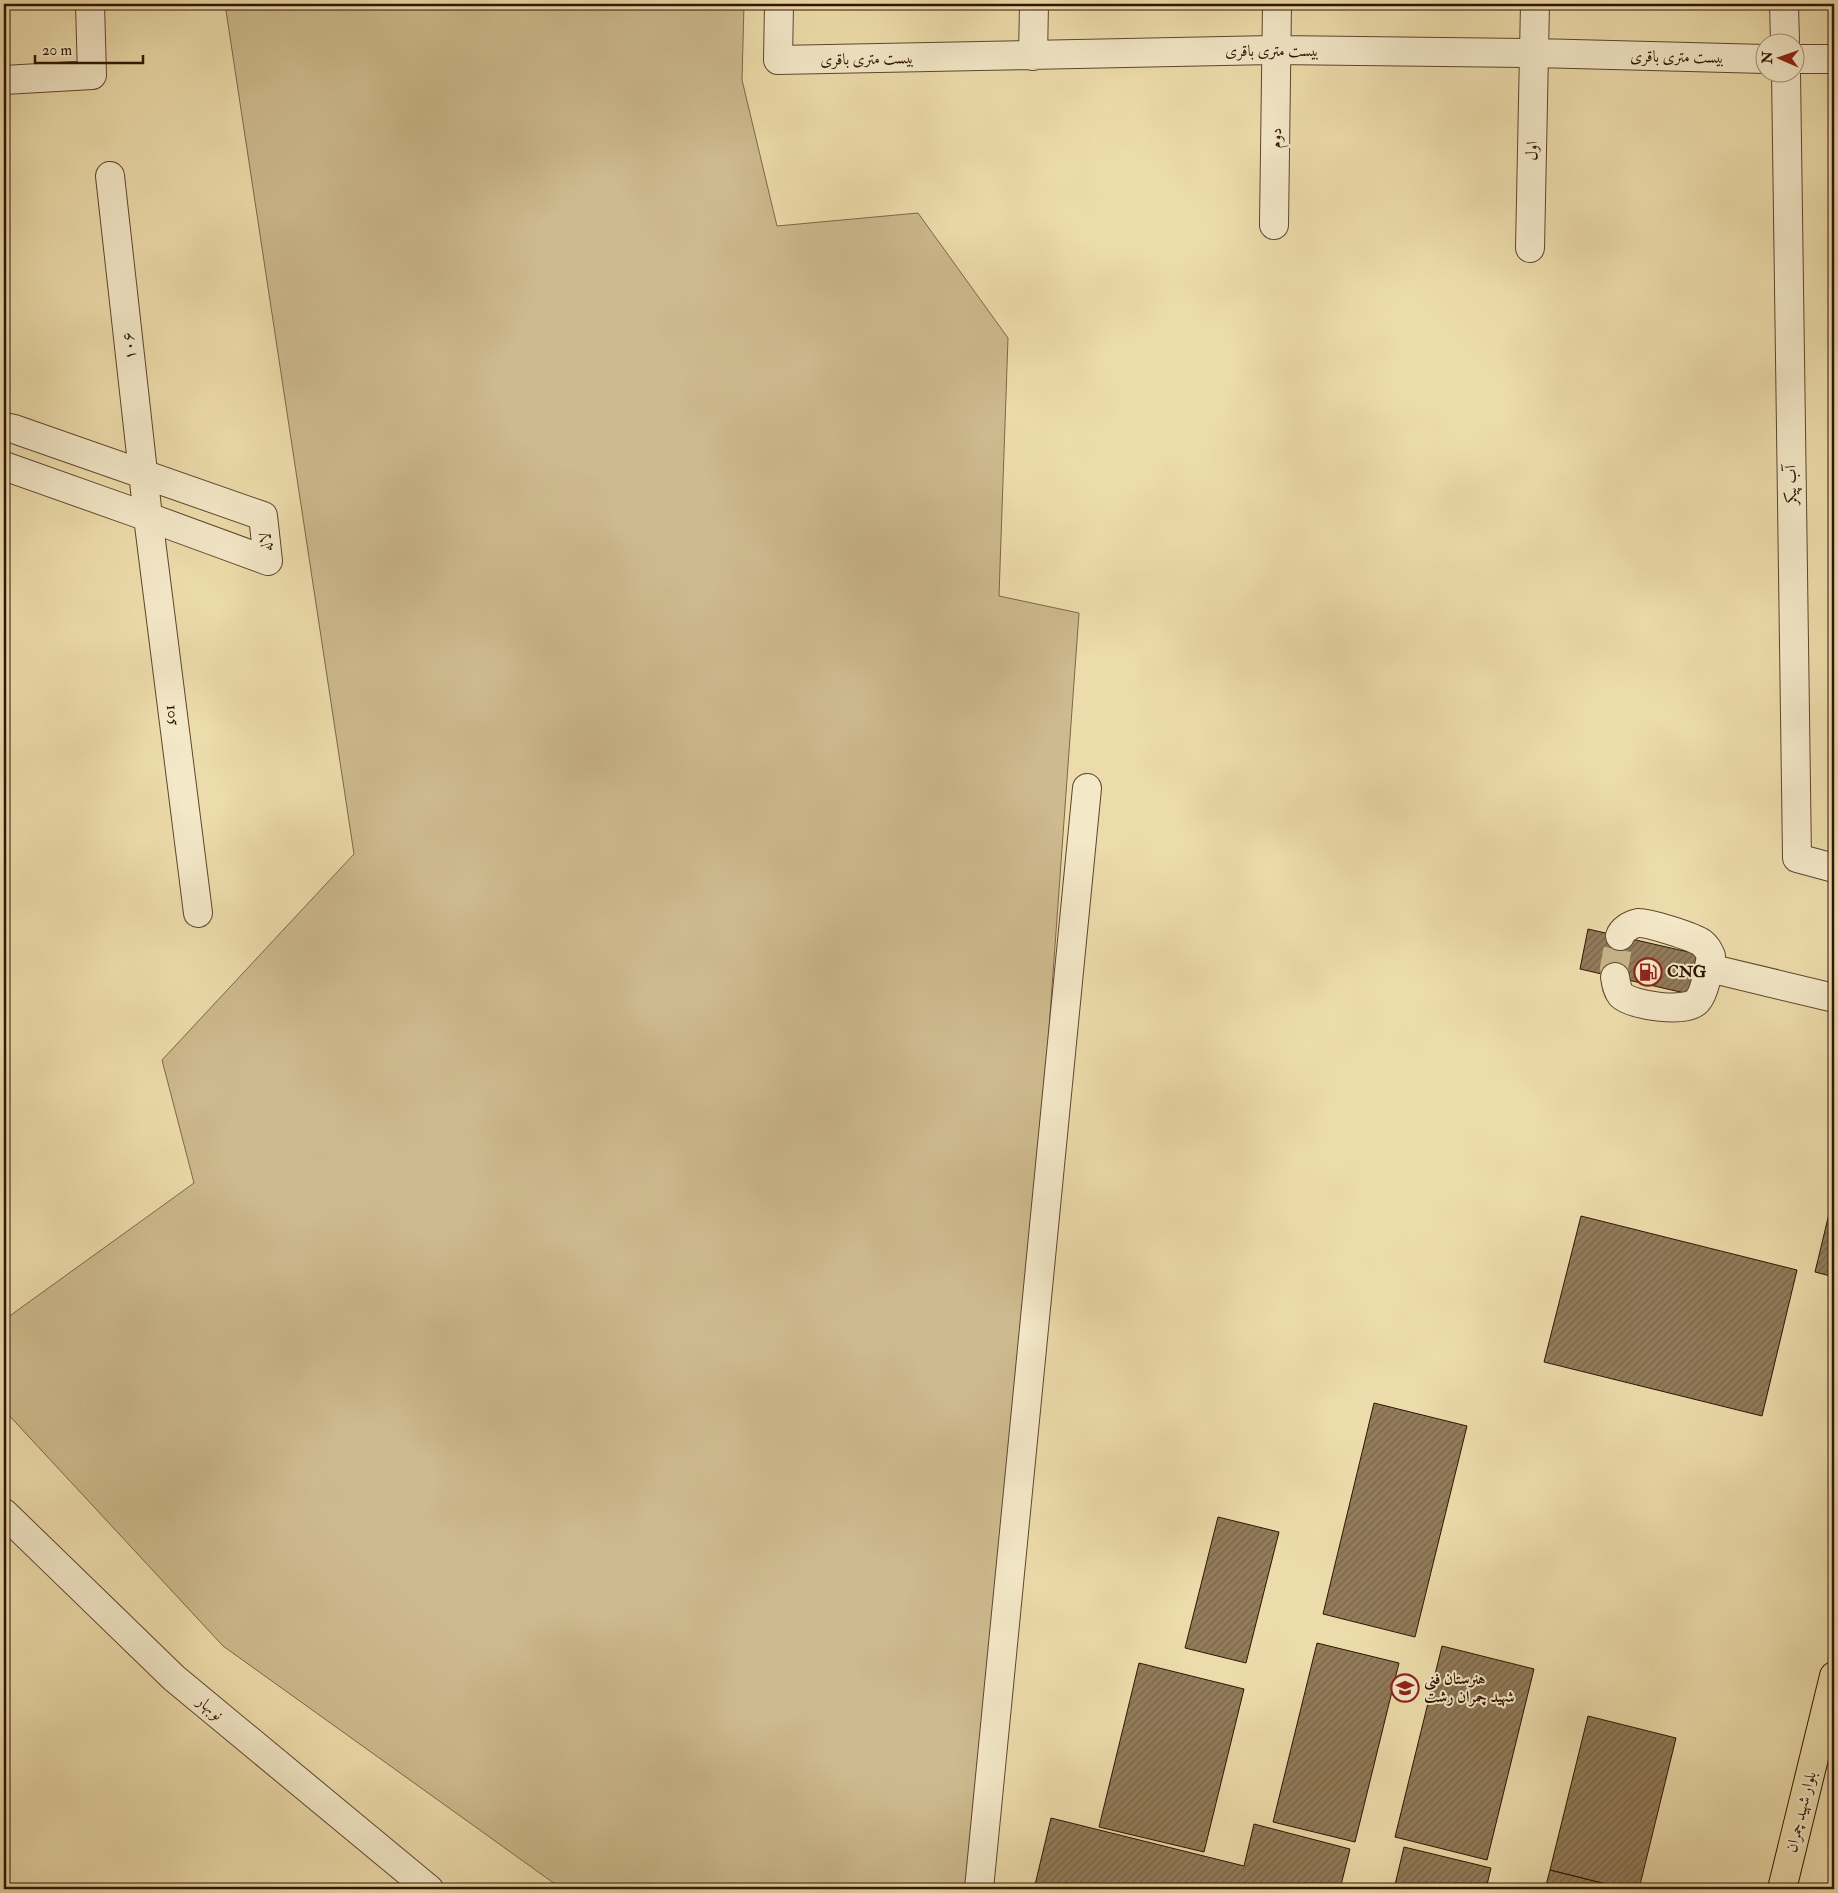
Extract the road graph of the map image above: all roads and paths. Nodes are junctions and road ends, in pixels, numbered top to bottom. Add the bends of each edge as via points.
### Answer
1 (90, 4) edge
2 (779, 4) edge
3 (1034, 4) edge
4 (1277, 4) edge
5 (1535, 4) edge
6 (1784, 4) edge
7 (1785, 32) edge
8 (1277, 50) junction
9 (1535, 53) junction
10 (1033, 56) junction
11 (1756, 59) edge
12 (1806, 59) edge
13 (1834, 59) edge
14 (4, 80) edge
15 (1786, 82) edge
16 (110, 176) dead end
17 (1274, 225) dead end
18 (1530, 248) dead end
19 (4, 427) edge
20 (4, 466) edge
21 (144, 475) junction
22 (148, 516) junction
23 (1087, 788) dead end
24 (1834, 868) edge
25 (198, 913) dead end
26 (1620, 936) dead end
27 (1709, 968) junction
28 (1615, 977) tunnel mouth
29 (1834, 998) edge
30 (4, 1512) edge
31 (1834, 1676) edge
32 (429, 1889) edge
33 (979, 1889) edge
34 (1782, 1889) edge

1 - 14 street via 92,75
2 - 10 street, بیست متری باقری via 778,60
3 - 10 street
4 - 8 street, دوم
5 - 9 street, اول
6 - 7 street
8 - 9 street, بیست متری باقری
8 - 10 street, بیست متری باقری
8 - 17 street, دوم
9 - 11 street, بیست متری باقری
9 - 18 street, اول
12 - 13 street
15 - 24 street, آب پیکر via 1797,858
16 - 21 street, ۱۰۶
19 - 21 street, لاله
20 - 22 street, لاله
21 - 22 street, ۱۰۶
21 - 22 street, لاله via 263,516 268,561
22 - 25 street, 105
23 - 33 street
26 - 27 street via 1621,932 1640,923 1685,935 1701,942 1708,950 1711,956
27 - 28 street via 1699,1000 1692,1006 1680,1008 1638,1003 1622,996
27 - 29 street
30 - 32 street, نوبهار via 174,1678
31 - 34 main road, بلوار شهید چمران

